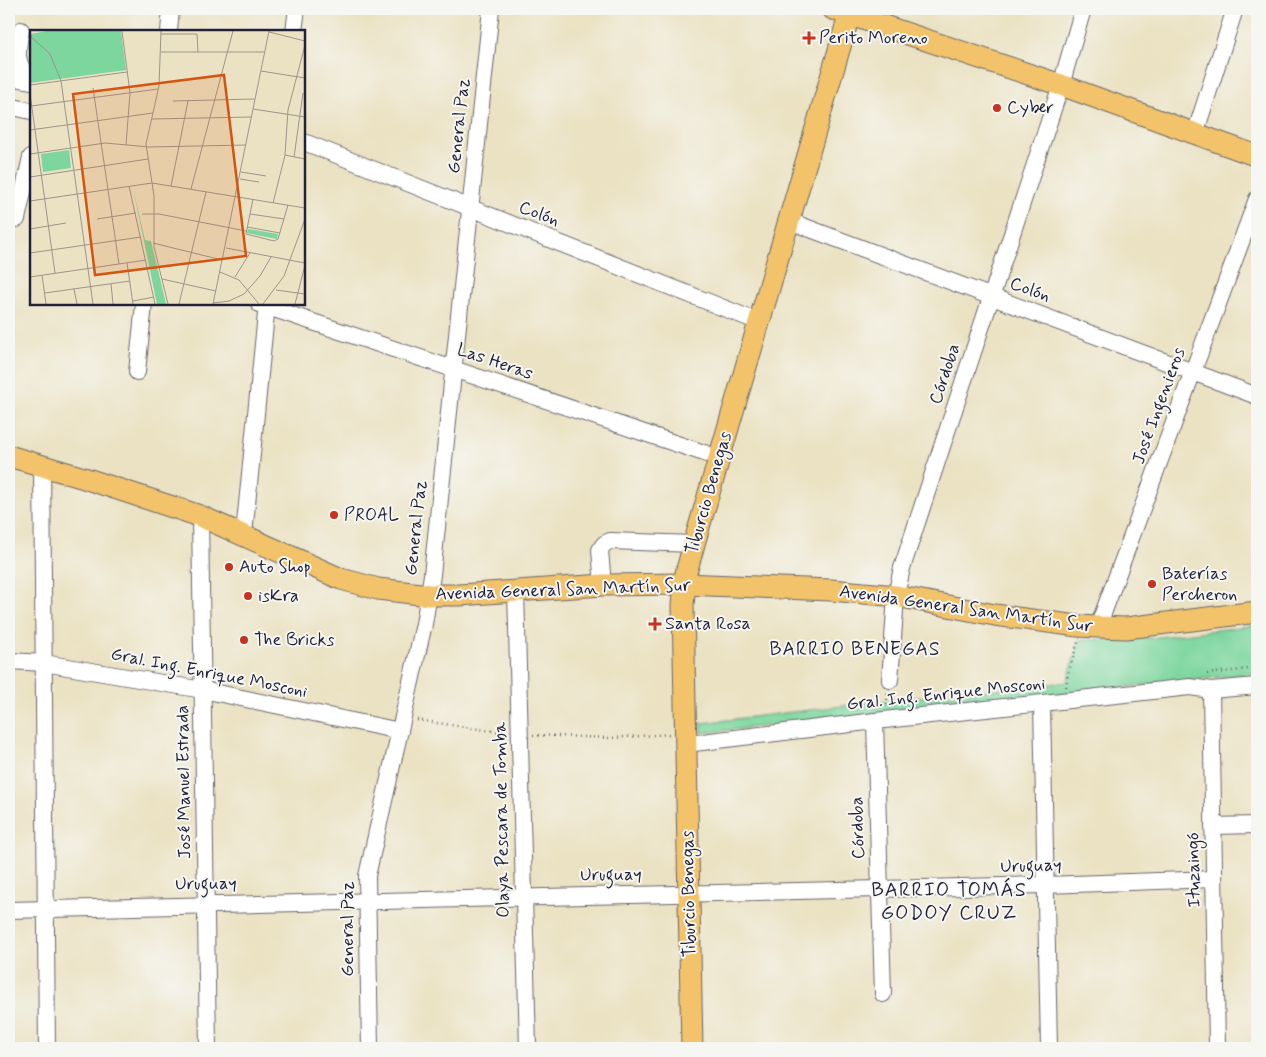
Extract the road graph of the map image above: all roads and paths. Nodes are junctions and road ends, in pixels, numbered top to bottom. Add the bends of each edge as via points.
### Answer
1 (171, 9) edge
2 (297, 9) edge
3 (491, 9) edge
4 (1083, 9) edge
5 (1235, 9) edge
6 (845, 10) edge
7 (20, 30) edge
8 (169, 30) edge
9 (294, 30) edge
10 (9, 77) edge
11 (30, 79) edge
12 (30, 80) edge
13 (1061, 86) junction
14 (9, 106) edge
15 (30, 111) edge
16 (1195, 134) junction
17 (305, 142) edge
18 (1257, 156) edge
19 (30, 162) edge
20 (1257, 199) edge
21 (470, 208) junction
22 (19, 220) edge
23 (789, 221) junction
24 (992, 297) junction
25 (144, 305) edge
26 (264, 305) edge
27 (759, 322) junction
28 (453, 368) junction
29 (137, 372) dead end
30 (1193, 372) junction
31 (1257, 396) edge
32 (9, 456) edge
33 (719, 458) junction
34 (42, 464) junction
35 (200, 516) junction
36 (244, 534) junction
37 (694, 544) junction
38 (684, 584) junction
39 (603, 585) junction
40 (516, 590) junction
41 (429, 595) junction
42 (896, 596) junction
43 (1257, 612) edge
44 (1098, 627) junction
45 (1079, 640) dead end
46 (9, 661) edge
47 (44, 663) junction
48 (890, 680) dead end
49 (1257, 686) edge
50 (203, 690) junction
51 (1211, 690) junction
52 (1066, 692) dead end
53 (1042, 704) junction
54 (875, 721) junction
55 (400, 731) junction
56 (686, 744) junction
57 (1257, 825) edge
58 (1213, 826) junction
59 (1214, 879) junction
60 (1045, 885) junction
61 (880, 889) junction
62 (688, 893) junction
63 (524, 897) junction
64 (367, 901) junction
65 (205, 904) junction
66 (46, 908) junction
67 (9, 910) edge
68 (883, 994) dead end
69 (47, 1048) edge
70 (208, 1048) edge
71 (370, 1048) edge
72 (528, 1048) edge
73 (692, 1048) edge
74 (1049, 1048) edge
75 (1217, 1048) edge

1 - 8 street
2 - 9 street
3 - 21 street, General Paz
4 - 13 street, Córdoba
5 - 16 street
6 - 13 main road
6 - 23 main road, Tiburcio Benegas
7 - 11 street via 17,55
10 - 12 street
13 - 16 main road
13 - 24 street, Córdoba
14 - 15 street
16 - 18 main road
17 - 21 street, Colón
19 - 22 street
20 - 30 street, José Ingenieros
21 - 27 street, Colón
21 - 28 street, General Paz
23 - 24 street, Colón
23 - 27 main road, Tiburcio Benegas
24 - 30 street, Colón
24 - 42 street, Córdoba via 902,568
25 - 29 street
26 - 28 street, Las Heras
26 - 36 street
27 - 33 main road, Tiburcio Benegas
28 - 33 street, Las Heras
28 - 41 street, General Paz
30 - 31 street, Colón
30 - 44 street, José Ingenieros
32 - 34 main road, Avenida General San Martín Sur
33 - 37 main road, Tiburcio Benegas
34 - 35 main road, Avenida General San Martín Sur
34 - 47 street
35 - 36 main road, Avenida General San Martín Sur
35 - 50 street, José Manuel Estrada
36 - 41 main road, Avenida General San Martín Sur via 341,579 378,589
37 - 38 main road, Tiburcio Benegas
37 - 39 street via 610,541 600,550
38 - 39 main road, Avenida General San Martín Sur
38 - 42 main road, Avenida General San Martín Sur
38 - 56 main road, Tiburcio Benegas
39 - 40 main road, Avenida General San Martín Sur
40 - 41 main road, Avenida General San Martín Sur
40 - 63 street, Olaya Pescara de Tomba
41 - 55 street, General Paz
42 - 44 main road, Avenida General San Martín Sur via 995,615
42 - 48 street, Córdoba
43 - 44 main road, Avenida General San Martín Sur via 1126,628
45 - 52 path
46 - 47 street, Gral. Ing. Enrique Mosconi
47 - 50 street, Gral. Ing. Enrique Mosconi
47 - 66 street
49 - 51 street, Gral. Ing. Enrique Mosconi
50 - 55 street, Gral. Ing. Enrique Mosconi
50 - 65 street, José Manuel Estrada
51 - 53 street, Gral. Ing. Enrique Mosconi via 1190,688
51 - 58 street, Ituzaingó
53 - 54 street, Gral. Ing. Enrique Mosconi
53 - 60 street
54 - 56 street, Gral. Ing. Enrique Mosconi
54 - 61 street, Córdoba
55 - 64 street, General Paz via 368,876
56 - 62 main road, Tiburcio Benegas
57 - 58 street
58 - 59 street, Ituzaingó
59 - 60 street, Uruguay
59 - 75 street, Ituzaingó
60 - 61 street, Uruguay
60 - 74 street
61 - 62 street, Uruguay
61 - 68 street, Córdoba
62 - 63 street, Uruguay
62 - 73 main road, Tiburcio Benegas
63 - 64 street, Uruguay
63 - 72 street, Olaya Pescara de Tomba
64 - 65 street, Uruguay
64 - 71 street, General Paz
65 - 66 street, Uruguay
65 - 70 street, José Manuel Estrada
66 - 67 street, Uruguay
66 - 69 street

